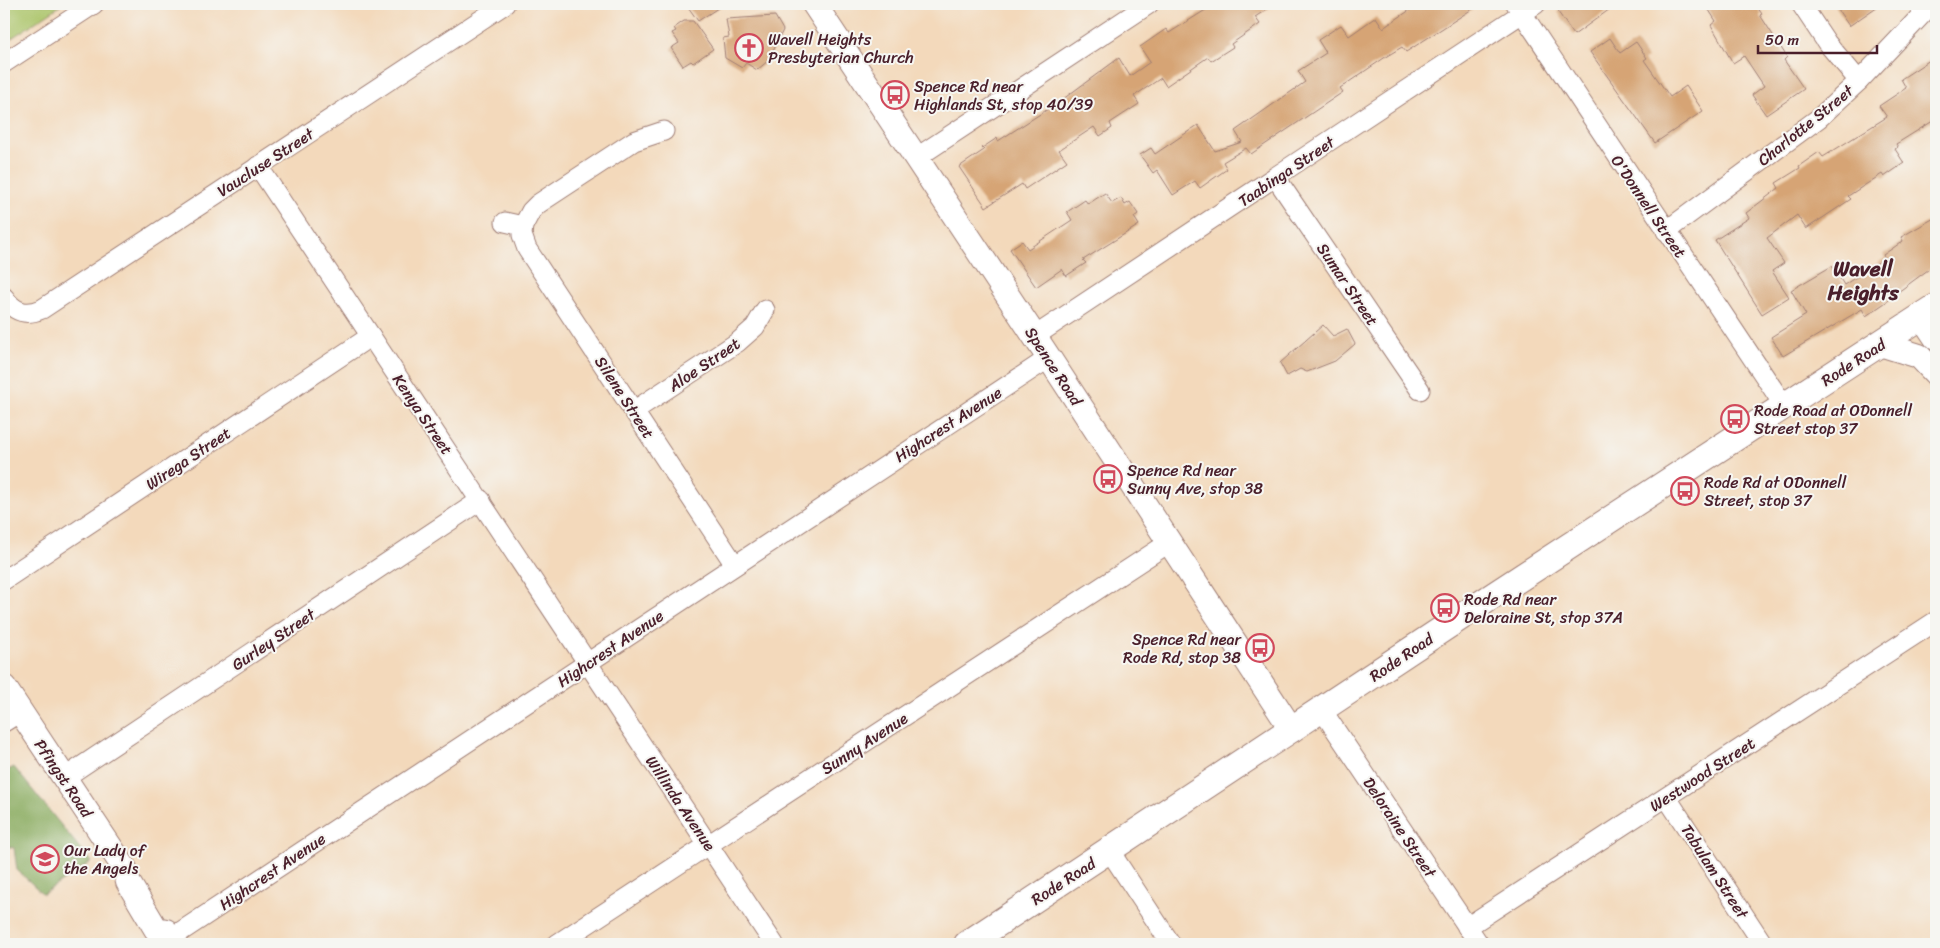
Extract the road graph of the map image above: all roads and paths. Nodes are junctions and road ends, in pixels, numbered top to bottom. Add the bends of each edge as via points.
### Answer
1 (94, 4) edge
2 (505, 4) edge
3 (814, 4) edge
4 (1149, 4) edge
5 (1801, 4) edge
6 (1932, 4) edge
7 (1524, 7) edge
8 (4, 63) edge
9 (1859, 81) junction
10 (664, 131) dead end
11 (916, 158) junction
12 (258, 166) junction
13 (1276, 178) junction
14 (1666, 231) junction
15 (4, 297) edge
16 (765, 310) dead end
17 (1929, 312) edge
18 (371, 336) junction
19 (1035, 336) junction
20 (1936, 338) edge
21 (1880, 344) junction
22 (1049, 358) junction
23 (1936, 374) edge
24 (1420, 390) dead end
25 (1784, 407) junction
26 (635, 410) junction
27 (481, 500) junction
28 (1170, 542) junction
29 (735, 565) junction
30 (4, 580) edge
31 (1936, 620) edge
32 (588, 662) junction
33 (4, 688) edge
34 (1322, 710) junction
35 (12, 717) edge
36 (1292, 730) junction
37 (64, 778) junction
38 (1666, 798) junction
39 (708, 844) junction
40 (1109, 850) junction
41 (1467, 927) junction
42 (171, 938) edge
43 (557, 944) edge
44 (774, 944) edge
45 (967, 944) edge
46 (1171, 944) edge
47 (1479, 944) edge
48 (1764, 944) edge

1 - 8 street
2 - 12 street, Vaucluse Street
3 - 11 street, Spence Road
4 - 11 street
5 - 9 street via 1827,43
6 - 9 street, Charlotte Street
7 - 13 street, Taabinga Street
7 - 14 street, O'Donnell Street
9 - 14 street, Charlotte Street via 1819,118
10 - 26 street, Silene Street via 634,141 538,204 514,224 527,249
11 - 19 street, Spence Road
12 - 15 street, Vaucluse Street via 42,309 23,313
12 - 18 street, Kenya Street
13 - 19 street, Taabinga Street
13 - 24 street, Sumar Street
14 - 25 street, O'Donnell Street
16 - 26 street, Aloe Street via 755,327 738,342
17 - 20 street
17 - 21 main road, Rode Road
18 - 27 street, Kenya Street
18 - 30 street, Wirega Street
19 - 22 street, Spence Road
21 - 23 street via 1919,356
21 - 25 main road, Rode Road
22 - 28 street, Spence Road
22 - 29 street, Highcrest Avenue
25 - 34 main road, Rode Road
26 - 29 street, Silene Street
27 - 32 street, Kenya Street
27 - 37 street, Gurley Street
28 - 36 street, Spence Road
28 - 39 street, Sunny Avenue
29 - 32 street, Highcrest Avenue
31 - 38 street, Westwood Street
32 - 39 street, Willinda Avenue
32 - 42 street, Highcrest Avenue
33 - 35 street, Pfingst Road
34 - 36 main road, Rode Road
34 - 41 street, Deloraine Street
35 - 37 street, Pfingst Road
36 - 40 main road, Rode Road
37 - 42 street, Pfingst Road via 125,869 136,876 168,919
38 - 41 street, Westwood Street
38 - 48 street, Tabulam Street
39 - 43 street, Sunny Avenue
39 - 44 street, Willinda Avenue
40 - 45 main road, Rode Road
40 - 46 street
41 - 47 street, Deloraine Street

